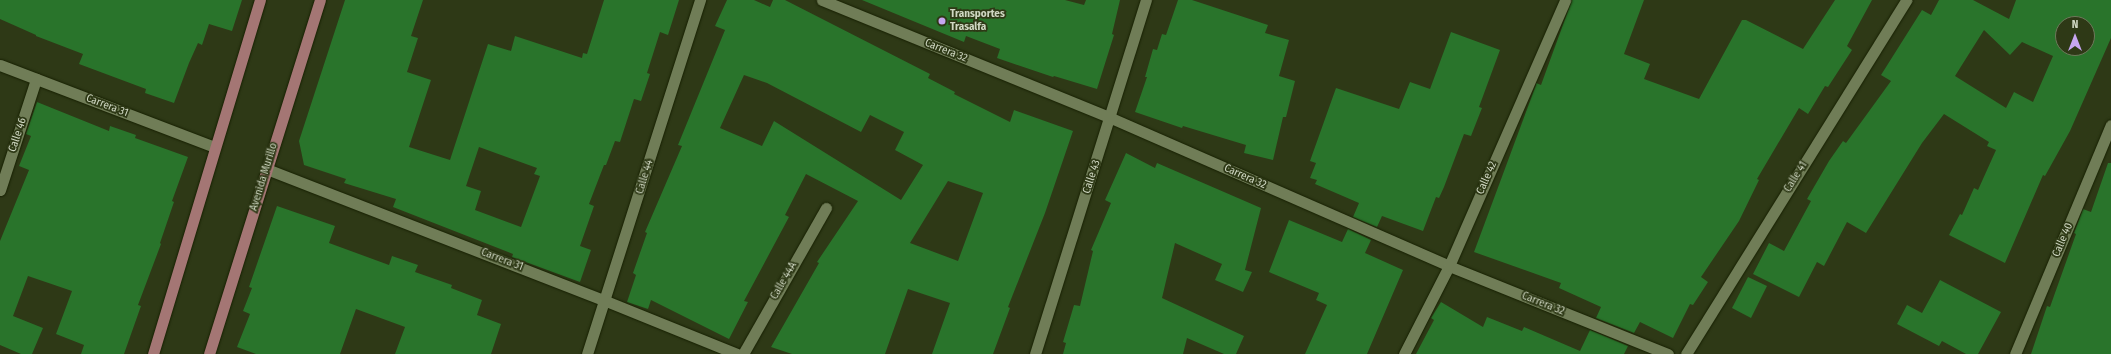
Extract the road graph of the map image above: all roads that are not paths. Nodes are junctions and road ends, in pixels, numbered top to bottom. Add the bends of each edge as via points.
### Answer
1 (260, 0) edge
2 (320, 0) edge
3 (700, 0) edge
4 (822, 0) edge
5 (1146, 0) edge
6 (1565, 0) edge
7 (1906, 0) edge
8 (0, 65) edge
9 (36, 79) junction
10 (1111, 118) junction
11 (2111, 125) edge
12 (215, 147) junction
13 (267, 169) junction
14 (0, 190) edge
15 (826, 208) dead end
16 (1449, 266) junction
17 (606, 301) junction
18 (153, 354) edge
19 (209, 354) edge
20 (587, 354) edge
21 (737, 354) edge
22 (743, 354) edge
23 (1035, 354) edge
24 (1404, 354) edge
25 (1668, 354) edge
26 (1686, 354) edge
27 (2015, 354) edge

1 - 12 main road
2 - 13 main road, Avenida Murillo
3 - 17 street, Calle 44
4 - 10 street, Carrera 32
5 - 10 street, Calle 43
6 - 16 street, Calle 42
7 - 26 street, Calle 41
8 - 9 street, Carrera 31
9 - 12 street, Carrera 31
9 - 14 street, Calle 46
10 - 16 street, Carrera 32
10 - 23 street, Calle 43
11 - 27 street, Calle 40
12 - 18 main road
13 - 17 street, Carrera 31
13 - 19 main road, Avenida Murillo
15 - 22 street, Calle 44A
16 - 24 street, Calle 42
16 - 25 street, Carrera 32
17 - 20 street, Calle 44
17 - 21 street, Carrera 31

